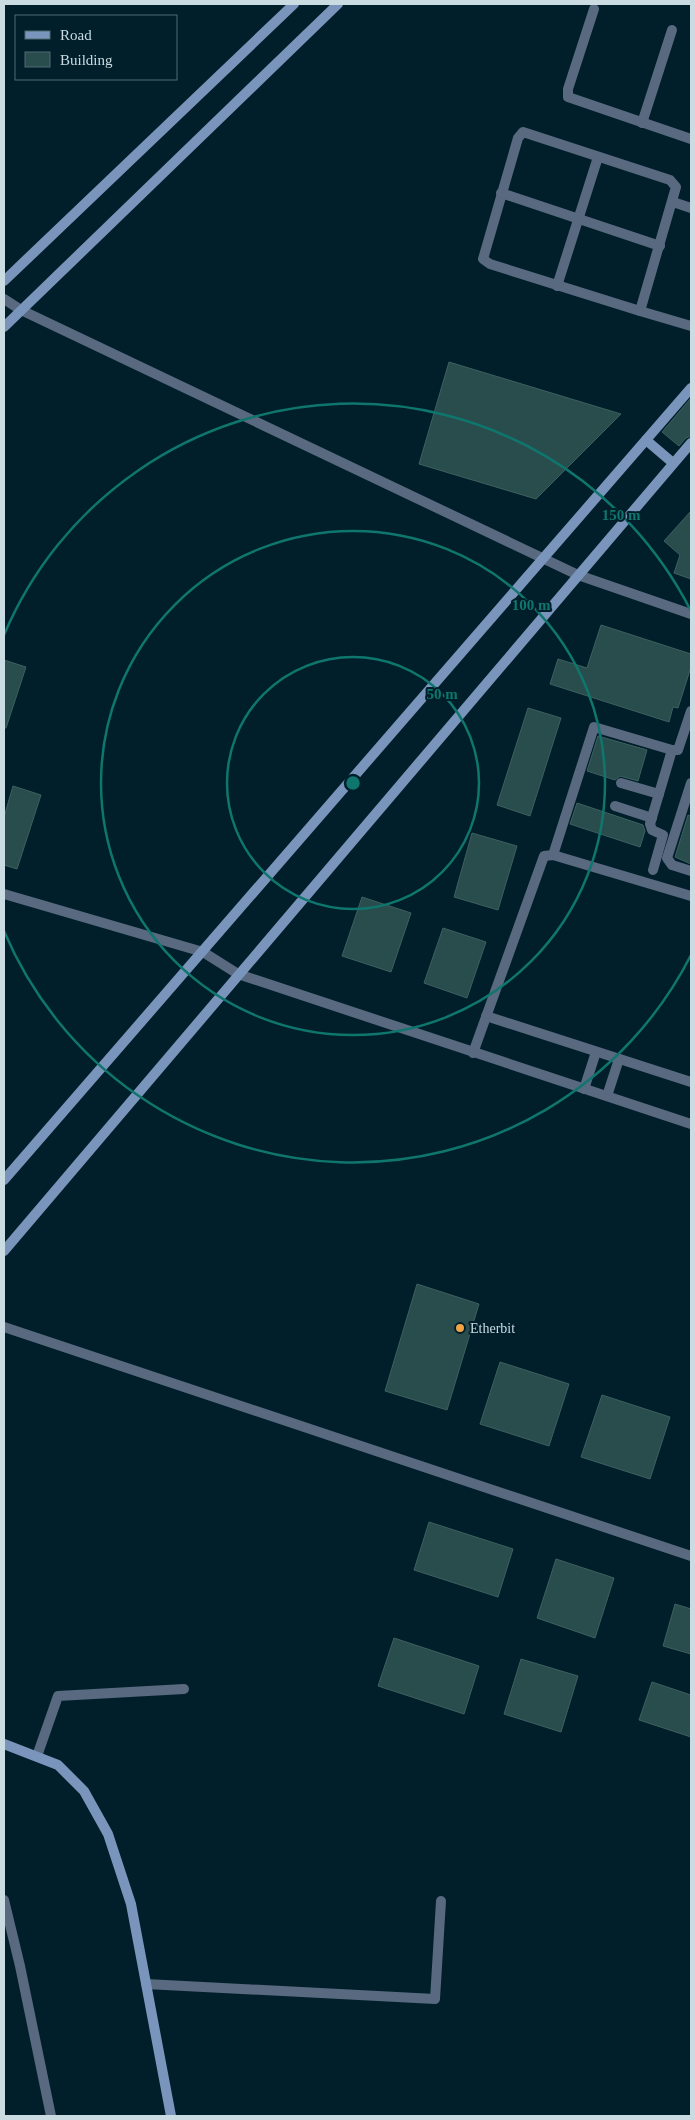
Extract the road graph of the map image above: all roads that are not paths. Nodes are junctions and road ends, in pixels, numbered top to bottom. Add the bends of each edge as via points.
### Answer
1 (294, 4) edge
2 (338, 4) edge
3 (594, 9) dead end
4 (672, 30) dead end
5 (642, 123) junction
6 (691, 139) edge
7 (598, 157) junction
8 (501, 193) junction
9 (673, 202) junction
10 (691, 208) edge
11 (579, 219) junction
12 (660, 246) junction
13 (4, 281) edge
14 (557, 286) junction
15 (4, 299) edge
16 (20, 310) junction
17 (640, 311) junction
18 (691, 326) edge
19 (4, 327) edge
20 (691, 388) edge
21 (646, 440) junction
22 (691, 443) edge
23 (673, 463) junction
24 (544, 558) junction
25 (578, 575) junction
26 (691, 614) edge
27 (691, 711) edge
28 (672, 750) junction
29 (621, 783) dead end
30 (691, 786) edge
31 (659, 794) junction
32 (615, 806) dead end
33 (652, 818) junction
34 (553, 855) junction
35 (652, 870) dead end
36 (691, 870) edge
37 (4, 894) edge
38 (691, 896) edge
39 (203, 952) junction
40 (238, 974) junction
41 (486, 1016) junction
42 (596, 1052) junction
43 (473, 1053) junction
44 (619, 1059) junction
45 (691, 1082) edge
46 (584, 1089) junction
47 (608, 1096) junction
48 (691, 1124) edge
49 (4, 1180) edge
50 (4, 1251) edge
51 (4, 1327) edge
52 (691, 1556) edge
53 (184, 1689) dead end
54 (4, 1744) edge
55 (36, 1756) junction
56 (4, 1900) edge
57 (441, 1901) dead end
58 (146, 1984) junction
59 (51, 2116) edge
60 (170, 2116) edge

1 - 13 street
2 - 16 street
3 - 5 street via 568,97
4 - 5 street
5 - 6 street
7 - 8 street via 530,134 520,134
7 - 9 street via 670,180 676,187
7 - 11 street
8 - 11 street
8 - 14 street via 483,259
9 - 10 street
9 - 12 street
11 - 12 street
11 - 14 street
12 - 17 street
14 - 17 street
15 - 16 street
16 - 19 street
16 - 24 street
17 - 18 street
20 - 21 street
21 - 23 street
21 - 24 street
22 - 23 street
23 - 25 street
24 - 25 street
24 - 39 street
25 - 26 street
25 - 40 street
27 - 28 street via 680,747
28 - 31 street
28 - 34 street via 594,727
29 - 31 street
30 - 36 street via 667,858 672,865
31 - 33 street
32 - 33 street
33 - 35 street via 650,827 663,835
34 - 38 street
34 - 41 street via 544,856 541,862
37 - 39 street
39 - 40 street
39 - 49 street
40 - 43 street
40 - 50 street
41 - 42 street
41 - 43 street
42 - 44 street
42 - 46 street
43 - 46 street
44 - 45 street
44 - 47 street
46 - 47 street
47 - 48 street
51 - 52 street
53 - 55 street via 58,1696
54 - 55 street
55 - 58 street via 58,1765 84,1791 108,1834 131,1904
56 - 59 street
57 - 58 street via 435,1999
58 - 60 street

